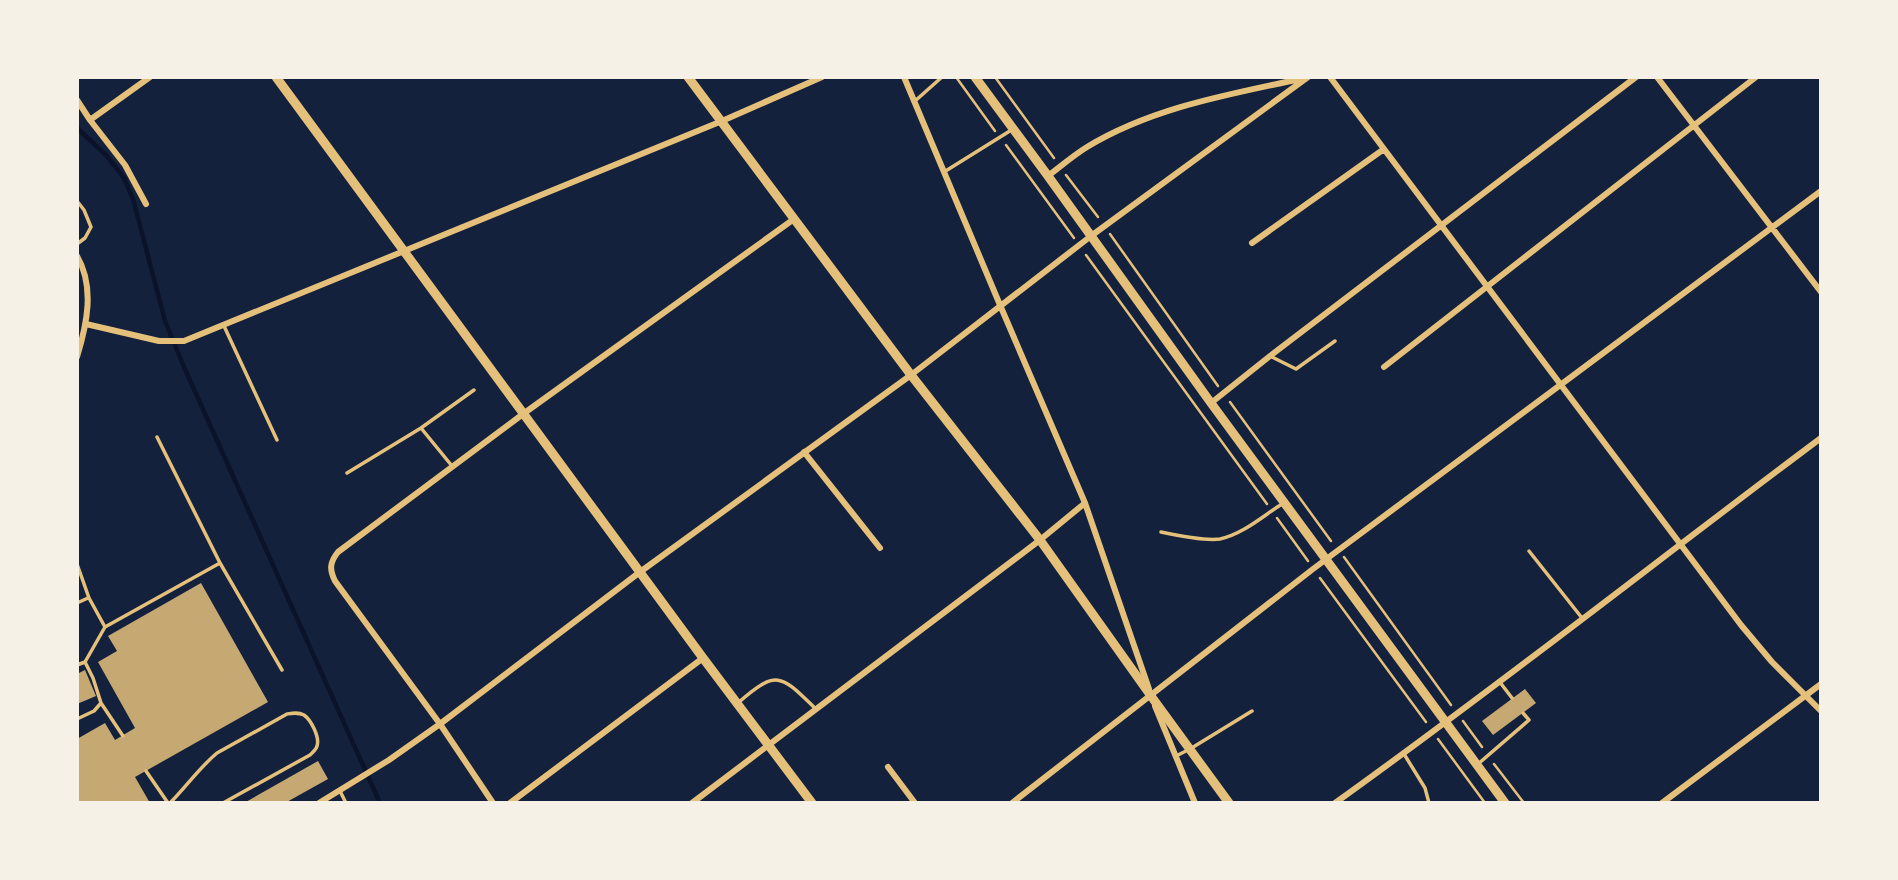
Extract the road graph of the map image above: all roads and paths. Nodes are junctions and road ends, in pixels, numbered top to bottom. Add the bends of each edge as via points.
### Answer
1 (150, 77) edge
2 (276, 77) edge
3 (688, 77) edge
4 (822, 77) edge
5 (904, 77) edge
6 (942, 77) edge
7 (956, 77) edge
8 (975, 77) edge
9 (995, 77) edge
10 (1307, 77) edge
11 (1330, 77) edge
12 (1636, 77) edge
13 (1657, 77) edge
14 (1756, 77) edge
15 (77, 100) edge
16 (915, 102) junction
17 (90, 120) junction
18 (722, 121) junction
19 (1695, 126) junction
20 (1013, 128) junction
21 (1000, 137) junction
22 (1384, 149) junction
23 (1060, 167) junction
24 (944, 172) junction
25 (1048, 176) junction
26 (1821, 191) edge
27 (77, 201) edge
28 (146, 204) dead end
29 (794, 219) junction
30 (1442, 226) junction
31 (1105, 227) junction
32 (1773, 228) junction
33 (1091, 236) junction
34 (1252, 243) dead end
35 (77, 244) edge
36 (1079, 246) junction
37 (404, 250) junction
38 (77, 256) edge
39 (1488, 287) junction
40 (1821, 292) edge
41 (1000, 305) junction
42 (86, 324) junction
43 (224, 326) junction
44 (1335, 341) dead end
45 (1270, 356) junction
46 (77, 357) edge
47 (1384, 367) dead end
48 (911, 375) junction
49 (1561, 385) junction
50 (474, 390) dead end
51 (1222, 392) junction
52 (1211, 403) junction
53 (523, 414) junction
54 (421, 428) junction
55 (157, 437) dead end
56 (1821, 438) edge
57 (277, 440) dead end
58 (804, 452) junction
59 (452, 466) junction
60 (347, 472) dead end
61 (1086, 503) junction
62 (1284, 503) junction
63 (1271, 510) junction
64 (1161, 532) dead end
65 (1040, 540) junction
66 (1680, 543) junction
67 (880, 548) dead end
68 (1338, 550) junction
69 (1529, 551) dead end
70 (1326, 560) junction
71 (220, 563) junction
72 (77, 564) edge
73 (1313, 569) junction
74 (640, 572) junction
75 (89, 598) junction
76 (77, 603) edge
77 (1582, 618) junction
78 (105, 627) junction
79 (702, 658) junction
80 (85, 662) junction
81 (77, 665) edge
82 (282, 670) dead end
83 (1500, 681) junction
84 (1821, 684) edge
85 (1806, 695) junction
86 (1151, 696) junction
87 (1513, 698) dead end
88 (101, 704) junction
89 (737, 704) junction
90 (816, 710) junction
91 (1252, 710) dead end
92 (1821, 711) edge
93 (1457, 713) junction
94 (1524, 713) dead end
95 (77, 719) edge
96 (1444, 722) junction
97 (440, 724) junction
98 (1432, 731) junction
99 (122, 736) dead end
100 (769, 746) junction
101 (1190, 749) junction
102 (1404, 754) junction
103 (1176, 756) junction
104 (1488, 756) junction
105 (1476, 765) junction
106 (888, 767) dead end
107 (146, 771) dead end
108 (341, 791) junction
109 (169, 803) edge
110 (223, 803) edge
111 (319, 803) edge
112 (346, 803) edge
113 (493, 803) edge
114 (510, 803) edge
115 (692, 803) edge
116 (813, 803) edge
117 (915, 803) edge
118 (1012, 803) edge
119 (1195, 803) edge
120 (1230, 803) edge
121 (1335, 803) edge
122 (1429, 803) edge
123 (1485, 803) edge
124 (1505, 803) edge
125 (1524, 803) edge
126 (1662, 803) edge

1 - 17 street
2 - 37 main road
3 - 18 main road
4 - 18 street
5 - 16 street
6 - 16 lane
7 - 21 path
8 - 20 main road
9 - 23 path
10 - 23 street via 1189,103 1114,132
10 - 31 street
11 - 22 street
12 - 30 street
13 - 19 street
14 - 19 street
15 - 17 street
16 - 24 street
17 - 28 street via 125,165
18 - 29 main road
18 - 37 street
19 - 32 street
19 - 39 street
20 - 21 lane
20 - 25 main road
21 - 24 lane
21 - 36 path
22 - 30 street
22 - 34 street
23 - 25 street
23 - 31 path
24 - 41 street
25 - 33 main road
26 - 32 street
27 - 35 lane via 91,228
29 - 48 main road
29 - 53 street
30 - 39 street
30 - 45 street
31 - 33 street
31 - 51 path
32 - 40 street
32 - 49 street
33 - 36 street
33 - 52 main road
36 - 41 street
36 - 63 path
37 - 43 street
37 - 53 main road
38 - 42 street via 85,269
39 - 47 street
39 - 49 street
41 - 48 street
41 - 61 street
42 - 43 street via 159,341 184,341
42 - 46 street
43 - 57 lane
44 - 45 lane via 1296,369
45 - 51 street
48 - 58 street
48 - 65 main road
49 - 66 street
49 - 68 street
50 - 54 lane
51 - 52 street
51 - 68 path
52 - 62 main road
53 - 59 street
53 - 74 main road
54 - 59 lane
54 - 60 lane
55 - 71 lane
56 - 66 street
58 - 67 street
58 - 74 street
59 - 97 street via 338,552 330,567 335,581
61 - 65 street
61 - 86 street
62 - 63 lane
62 - 70 main road
63 - 64 lane via 1219,539
63 - 73 path
65 - 86 main road
65 - 90 street
66 - 77 street
66 - 85 street via 1758,646
68 - 70 street
68 - 93 path
69 - 77 lane
70 - 73 street
70 - 96 main road
71 - 78 lane
71 - 82 lane
72 - 75 lane
73 - 86 street
73 - 98 path
74 - 79 main road
74 - 97 street
75 - 76 lane
75 - 78 lane
77 - 83 street
78 - 80 lane
79 - 89 main road
79 - 114 street
80 - 81 lane
80 - 88 lane
83 - 87 lane
83 - 93 street
84 - 85 street
85 - 92 street
85 - 126 street
86 - 101 main road
86 - 103 street
86 - 118 street
88 - 95 lane
88 - 99 lane
89 - 90 lane via 760,684 777,679 790,684
89 - 100 main road
90 - 100 street
91 - 101 lane
93 - 96 street
93 - 104 path
94 - 104 lane via 1529,720
96 - 98 street
96 - 105 main road
97 - 108 street
97 - 113 street
98 - 102 street
98 - 123 path
100 - 115 street
100 - 116 main road
101 - 103 lane
101 - 120 main road
102 - 121 street
102 - 122 lane
103 - 119 street
104 - 105 lane
104 - 125 path
105 - 124 main road
106 - 117 street
107 - 109 lane
108 - 111 street
108 - 112 lane
109 - 110 lane via 217,753 287,714 303,714 318,737 317,748

